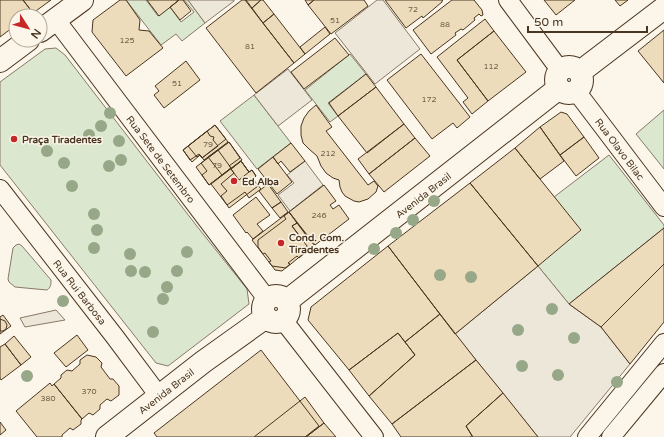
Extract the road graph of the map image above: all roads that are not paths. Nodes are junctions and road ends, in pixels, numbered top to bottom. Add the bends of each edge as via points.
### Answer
1 (82, 0) edge
2 (508, 0) edge
3 (664, 8) edge
4 (48, 25) edge
5 (17, 48) edge
6 (0, 61) edge
7 (568, 80) junction
8 (0, 189) edge
9 (664, 208) edge
10 (276, 309) junction
11 (664, 343) edge
12 (664, 372) edge
13 (629, 386) junction
14 (160, 396) junction
15 (644, 397) junction
16 (107, 437) edge
17 (374, 437) edge
18 (587, 437) edge
19 (611, 437) edge

1 - 4 main road
2 - 7 street, Rua Olavo Bilac
3 - 7 main road, Avenida Brasil
4 - 10 street, Rua Sete de Setembro
5 - 6 main road
7 - 9 street, Rua Olavo Bilac
7 - 10 main road, Avenida Brasil
8 - 14 street, Rua Rui Barbosa
10 - 14 main road, Avenida Brasil
10 - 17 street, Rua Sete de Setembro
11 - 13 street
12 - 15 street
13 - 15 street
13 - 18 street
14 - 16 main road, Avenida Brasil
15 - 19 street

